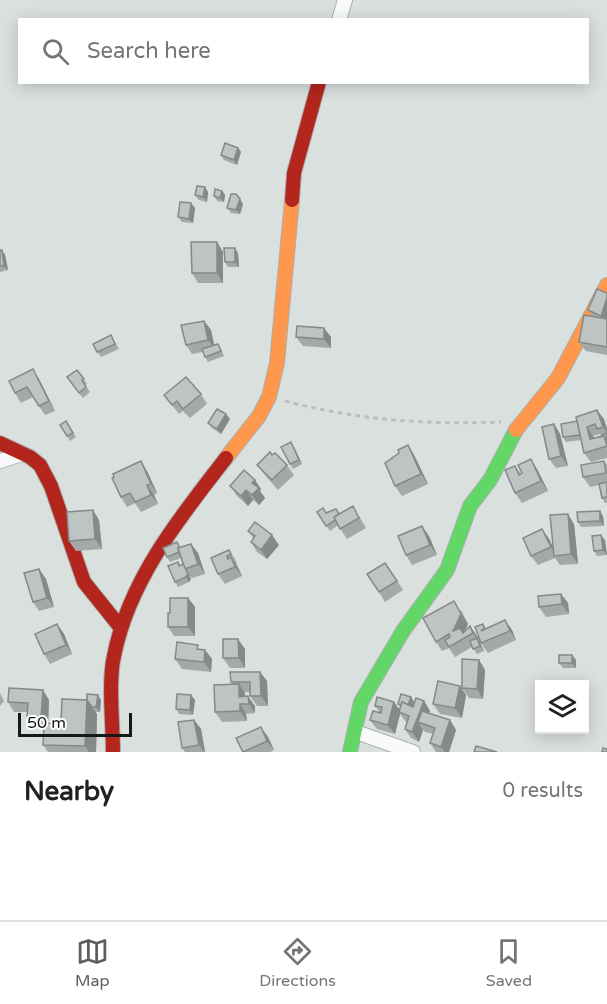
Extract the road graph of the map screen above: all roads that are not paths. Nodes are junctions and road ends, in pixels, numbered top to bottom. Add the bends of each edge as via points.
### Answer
1 (345, 0) edge
2 (340, 18) edge
3 (318, 84) edge
4 (607, 285) edge
5 (0, 443) edge
6 (22, 454) junction
7 (0, 461) edge
8 (121, 628) junction
9 (356, 732) junction
10 (113, 752) edge
11 (350, 752) edge
12 (413, 752) edge

1 - 2 street
3 - 8 street via 294,173 277,363 269,397 259,416 179,519 139,584
4 - 9 street via 558,378 521,421 490,480 470,506 447,570 403,632 361,702
5 - 6 street
6 - 7 street
6 - 8 street via 40,465 84,582
8 - 10 street via 113,658
9 - 11 street
9 - 12 street

